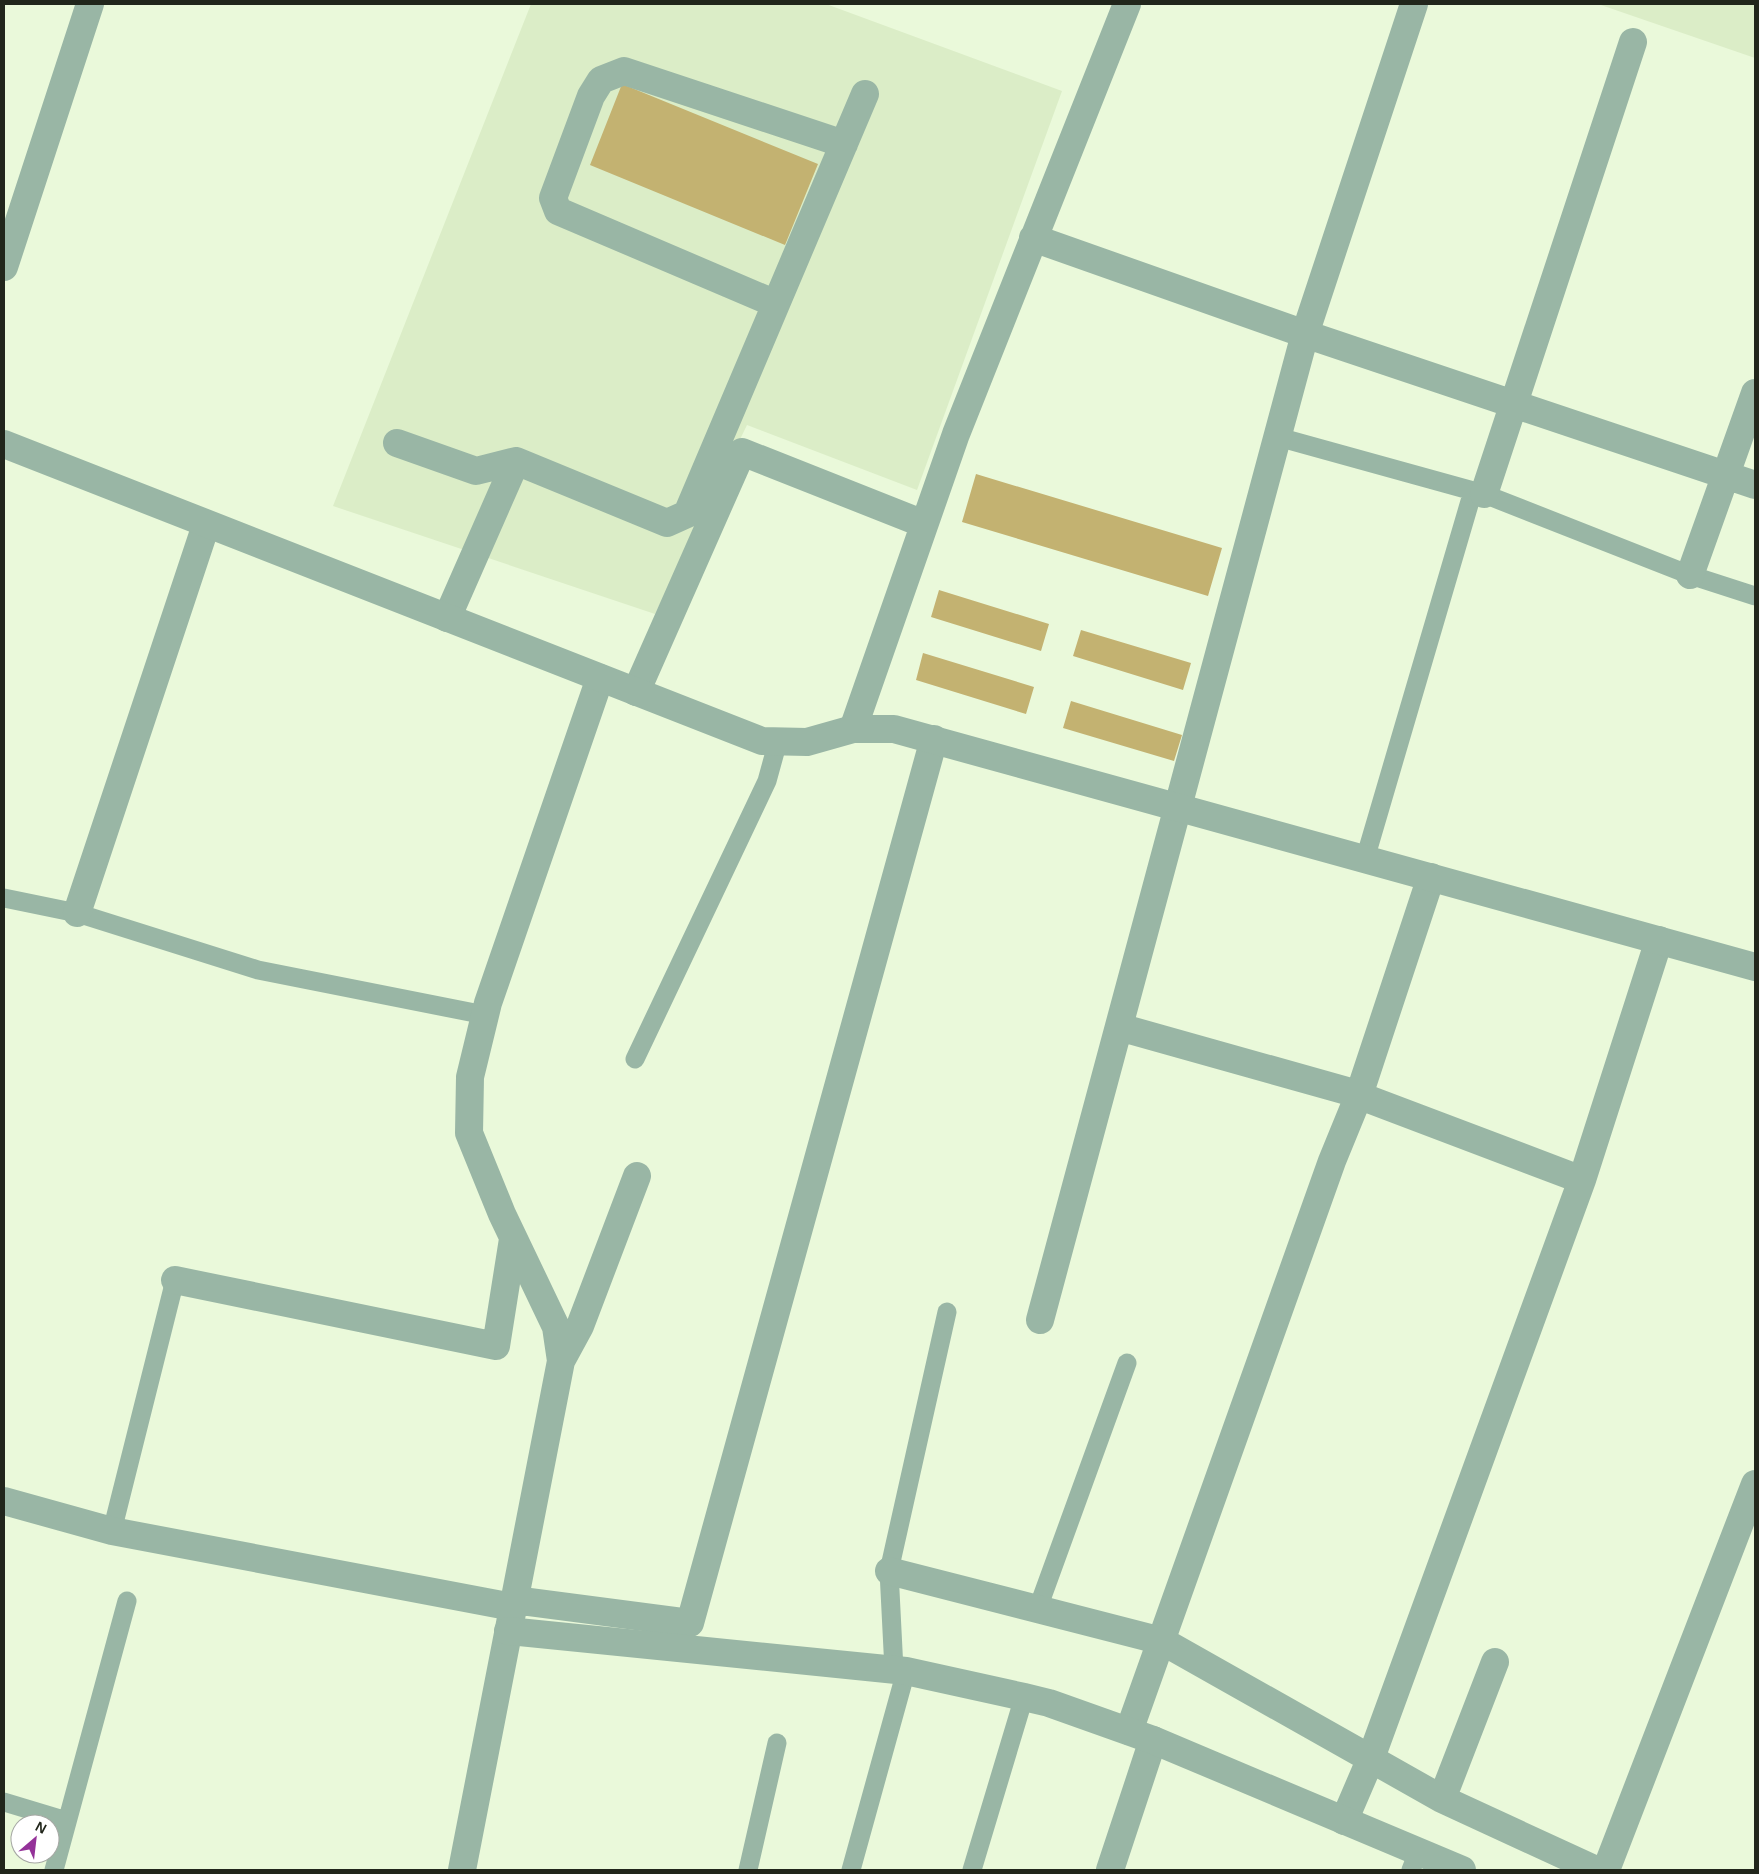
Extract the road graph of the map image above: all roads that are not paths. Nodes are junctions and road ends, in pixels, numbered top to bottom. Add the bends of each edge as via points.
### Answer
1 (90, 4) edge
2 (1127, 4) edge
3 (1414, 4) edge
4 (1633, 42) dead end
5 (865, 94) dead end
6 (844, 144) junction
7 (1033, 238) junction
8 (4, 267) edge
9 (776, 304) junction
10 (1305, 334) junction
11 (1755, 393) edge
12 (1514, 404) junction
13 (1278, 436) junction
14 (397, 443) dead end
15 (4, 444) edge
16 (516, 461) junction
17 (1726, 475) junction
18 (1755, 485) edge
19 (1479, 492) junction
20 (924, 524) junction
21 (206, 525) junction
22 (1690, 575) junction
23 (1755, 596) edge
24 (447, 618) junction
25 (600, 678) junction
26 (636, 692) junction
27 (853, 729) junction
28 (934, 739) junction
29 (778, 741) junction
30 (1178, 807) junction
31 (1365, 859) junction
32 (1431, 877) junction
33 (4, 898) edge
34 (78, 913) junction
35 (1659, 940) junction
36 (1755, 967) edge
37 (485, 1014) junction
38 (1119, 1027) junction
39 (635, 1059) dead end
40 (1359, 1096) junction
41 (637, 1176) dead end
42 (1582, 1180) junction
43 (514, 1238) junction
44 (175, 1280) joint
45 (947, 1312) dead end
46 (1040, 1320) dead end
47 (561, 1361) junction
48 (1127, 1363) dead end
49 (1755, 1484) edge
50 (4, 1501) edge
51 (112, 1531) junction
52 (889, 1570) junction
53 (127, 1601) dead end
54 (1038, 1608) junction
55 (512, 1613) junction
56 (1162, 1640) junction
57 (897, 1662) junction
58 (1495, 1662) dead end
59 (1024, 1696) junction
60 (1141, 1735) junction
61 (777, 1744) dead end
62 (1363, 1776) junction
63 (1442, 1799) junction
64 (4, 1802) edge
65 (67, 1821) junction
66 (1344, 1821) junction
67 (1414, 1861) edge
68 (54, 1870) edge
69 (462, 1870) edge
70 (748, 1870) edge
71 (851, 1870) edge
72 (972, 1870) edge
73 (1110, 1870) edge
74 (1462, 1870) edge
75 (1596, 1870) edge
76 (1606, 1870) edge

1 - 8 street
2 - 7 street
3 - 10 street
4 - 12 street
5 - 6 street
6 - 9 street
6 - 9 street via 624,71 601,80 591,96 553,198 558,211
7 - 10 street
7 - 20 street
9 - 16 street via 686,514 667,524
10 - 12 street
10 - 13 street
11 - 17 street
12 - 17 street
12 - 19 street
13 - 19 lane
13 - 30 street
14 - 16 street via 476,471
15 - 21 street
16 - 24 street
17 - 18 street
17 - 22 street
19 - 22 lane
19 - 31 lane
20 - 26 street via 742,452
20 - 27 street
21 - 24 street
21 - 34 street
22 - 23 lane
24 - 25 street
25 - 26 street
25 - 37 street
26 - 29 street via 762,741
27 - 28 street via 894,728
27 - 29 street via 807,742
28 - 30 street
28 - 55 street via 690,1623
29 - 39 lane via 767,781
30 - 31 street
30 - 38 street
31 - 32 street
32 - 35 street
32 - 40 street
33 - 34 lane
34 - 37 lane via 258,970
35 - 36 street
35 - 42 street
37 - 43 street via 470,1077 469,1133
38 - 40 street
38 - 46 street
40 - 42 street
40 - 56 street via 1332,1161
41 - 47 street via 580,1326
42 - 62 street
43 - 44 street via 496,1346
43 - 47 street via 556,1327
44 - 51 lane
45 - 52 lane
47 - 55 street
48 - 54 lane
49 - 76 street
50 - 51 street
51 - 55 street
52 - 54 street
52 - 57 lane
53 - 65 lane
54 - 56 street
55 - 57 street
55 - 69 street
56 - 60 street via 1145,1686
56 - 62 street
57 - 59 street
57 - 71 lane
58 - 63 street
59 - 60 street
59 - 72 lane
60 - 66 street
60 - 73 street
61 - 70 lane
62 - 63 street
62 - 66 street
63 - 75 street
64 - 65 lane
65 - 68 lane
66 - 67 street
67 - 74 street

